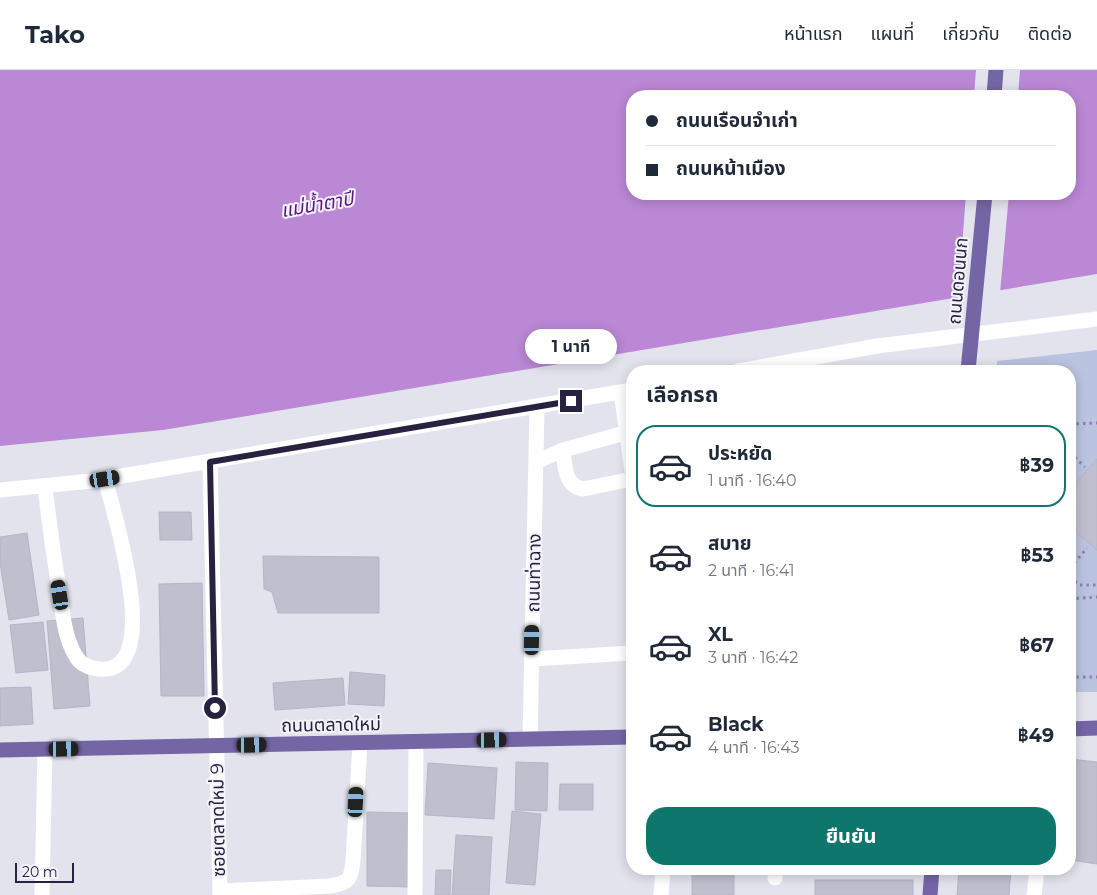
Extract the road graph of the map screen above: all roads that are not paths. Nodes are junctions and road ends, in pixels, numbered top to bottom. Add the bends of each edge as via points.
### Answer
1 (996, 70) edge
2 (994, 90) edge
3 (983, 200) edge
4 (1097, 318) edge
5 (774, 365) edge
6 (969, 365) edge
7 (626, 391) edge
8 (537, 407) junction
9 (626, 433) edge
10 (563, 450) junction
11 (210, 462) junction
12 (536, 462) junction
13 (105, 479) junction
14 (626, 480) edge
15 (44, 486) junction
16 (0, 490) edge
17 (626, 653) edge
18 (532, 659) junction
19 (1097, 728) edge
20 (1076, 729) edge
21 (626, 737) edge
22 (530, 739) junction
23 (416, 742) junction
24 (360, 743) junction
25 (216, 746) junction
26 (45, 749) junction
27 (0, 750) edge
28 (663, 875) edge
29 (932, 875) edge
30 (1036, 875) edge
31 (220, 893) edge
32 (42, 895) edge
33 (416, 895) edge
34 (661, 895) edge
35 (930, 895) edge
36 (1034, 895) edge

1 - 2 main road
3 - 6 main road, ถนนดอนนก
4 - 5 street via 877,346
7 - 8 street
8 - 11 street
8 - 12 street, ถนนท่าฉาง
9 - 10 street
10 - 12 street
10 - 14 street via 570,484 575,488
11 - 13 street
11 - 25 street, ซอยตลาดใหม่ 9
12 - 18 street, ถนนท่าฉาง
13 - 15 street
13 - 15 street via 130,578 133,629 129,654 120,664 106,670 88,668 77,659 69,640
15 - 16 street
17 - 18 street
18 - 22 street, ถนนท่าฉาง
19 - 20 main road
21 - 22 main road, ถนนตลาดใหม่
22 - 23 main road, ถนนตลาดใหม่
23 - 24 main road, ถนนตลาดใหม่
23 - 33 street
24 - 25 main road, ถนนตลาดใหม่
24 - 31 street via 353,860 351,876 346,882 330,886
25 - 26 main road, ถนนตลาดใหม่
25 - 31 street, ซอยตลาดใหม่ 9
26 - 27 main road, ถนนตลาดใหม่
26 - 32 street
28 - 34 street
29 - 35 main road
30 - 36 street

